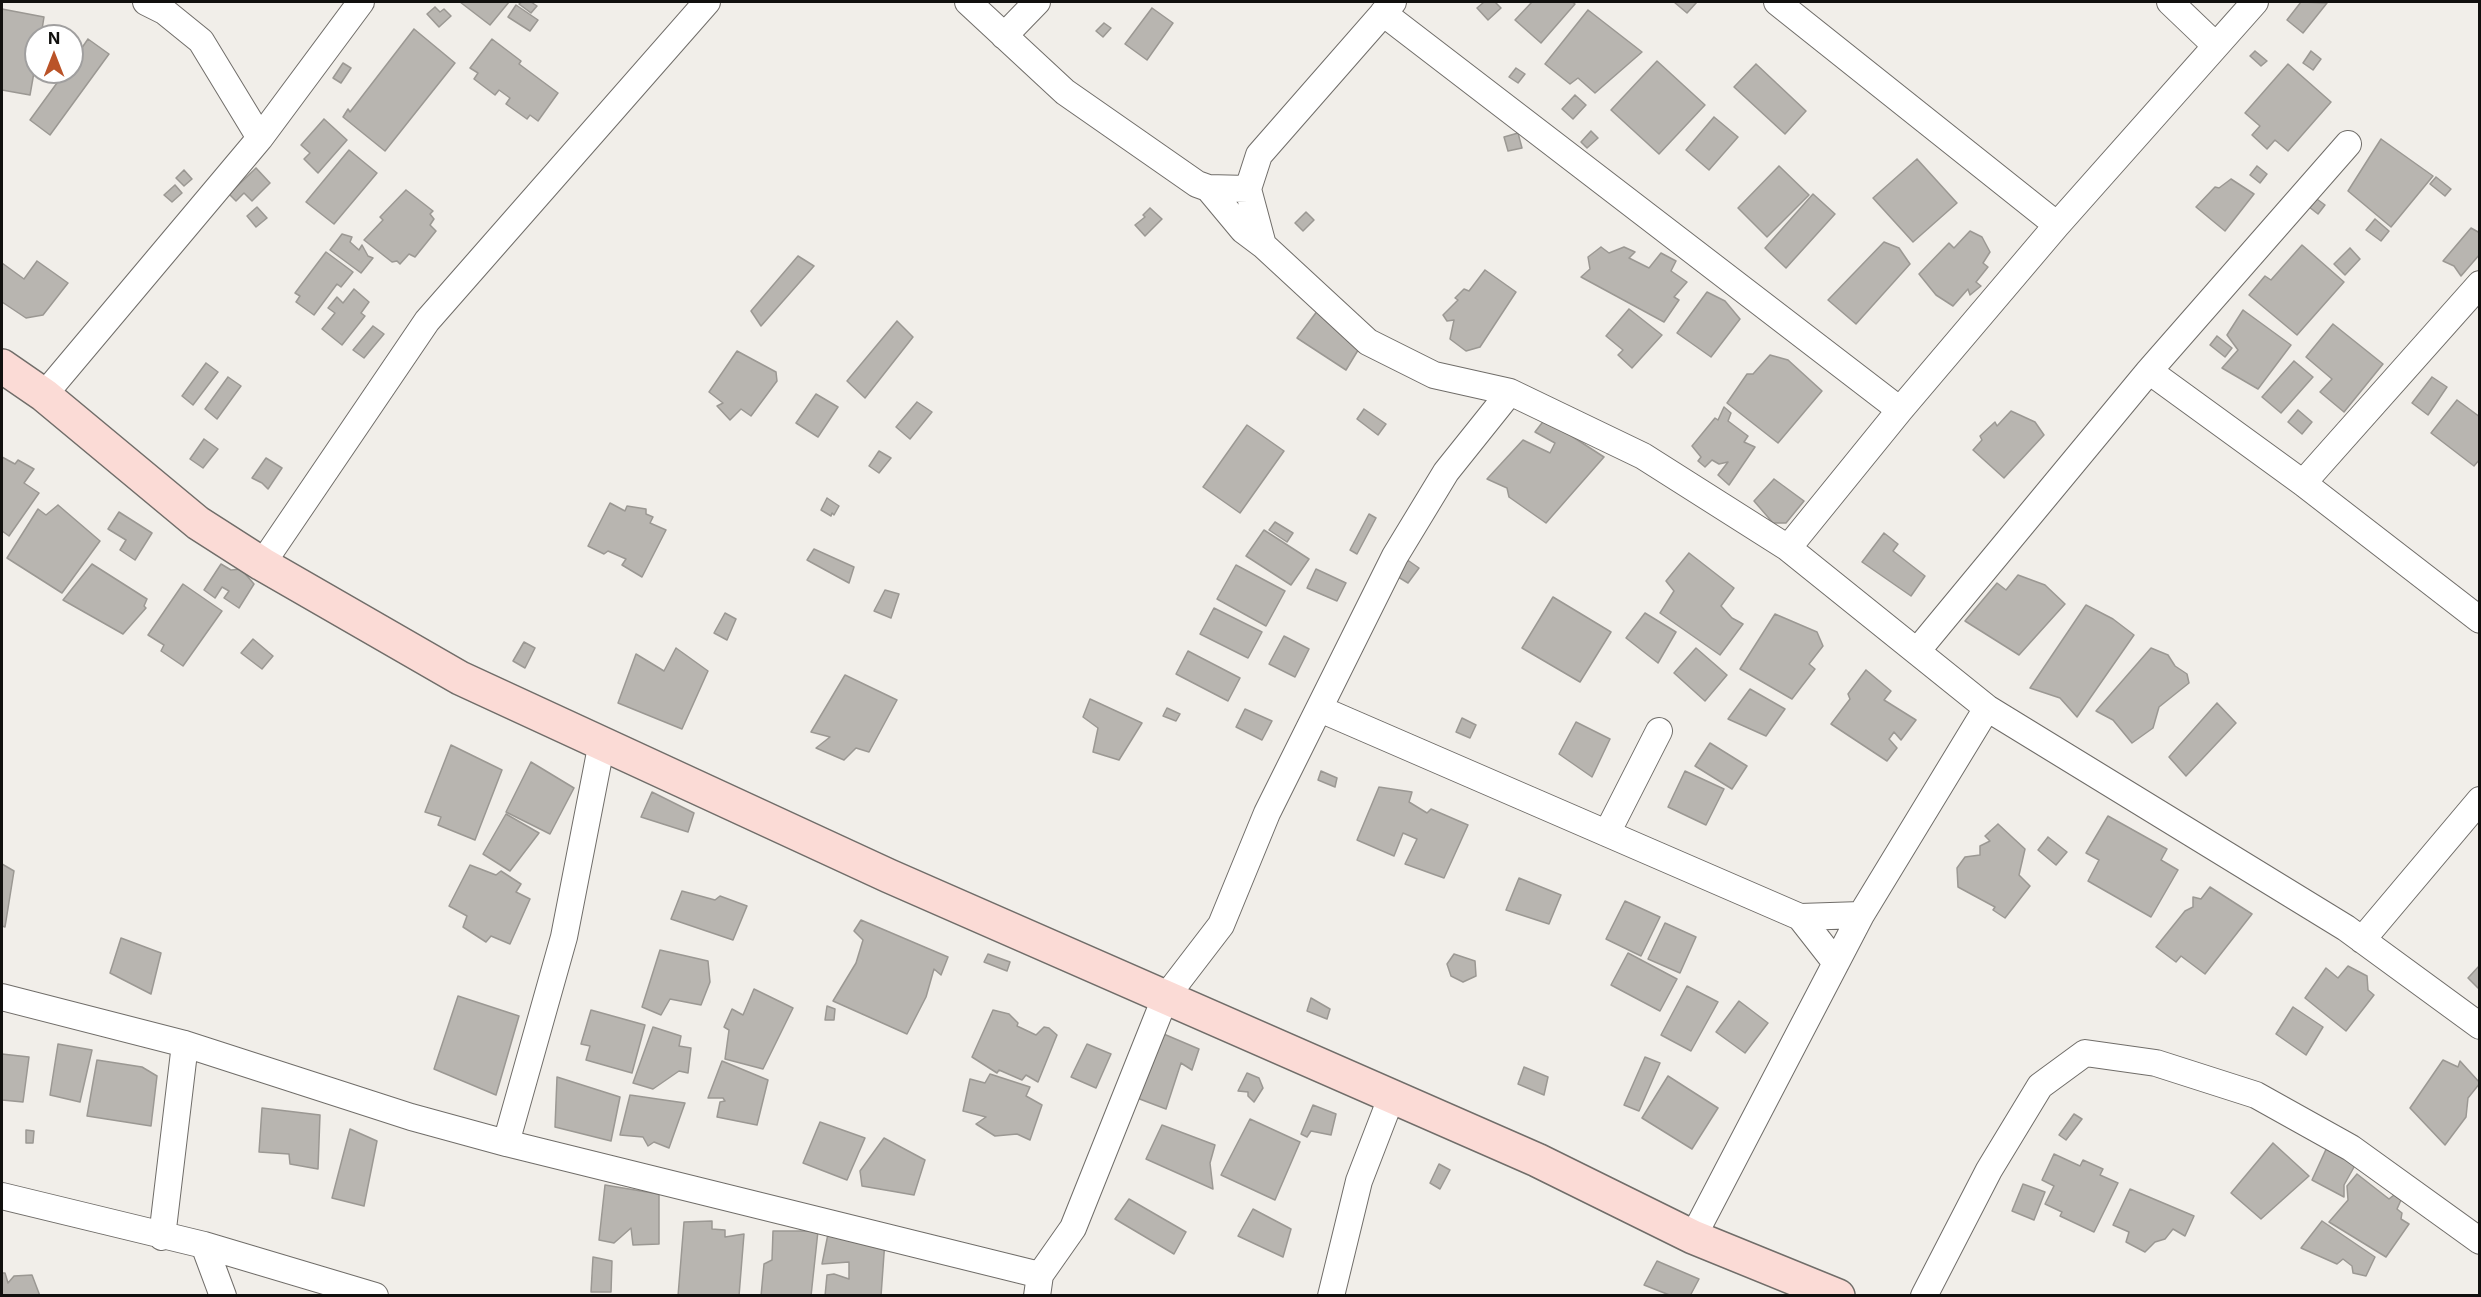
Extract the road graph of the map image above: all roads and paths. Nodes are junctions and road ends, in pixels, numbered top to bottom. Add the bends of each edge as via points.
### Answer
1 (146, 2) edge
2 (361, 2) edge
3 (707, 2) edge
4 (968, 2) edge
5 (1037, 2) edge
6 (1777, 2) edge
7 (2170, 2) edge
8 (2255, 2) edge
9 (1388, 7) edge
10 (1004, 36) junction
11 (2215, 45) junction
12 (260, 138) junction
13 (2348, 144) dead end
14 (1208, 188) junction
15 (1248, 189) junction
16 (2057, 225) junction
17 (1263, 245) junction
18 (2480, 284) edge
19 (2, 366) edge
20 (2149, 371) junction
21 (1510, 392) junction
22 (44, 395) junction
23 (1900, 410) junction
24 (2303, 483) junction
25 (1788, 548) junction
26 (262, 564) junction
27 (2480, 620) edge
28 (1918, 650) junction
29 (1987, 708) junction
30 (1320, 709) junction
31 (1659, 731) dead end
32 (602, 742) junction
33 (2480, 800) edge
34 (1607, 833) junction
35 (1861, 915) junction
36 (1800, 917) junction
37 (2362, 940) junction
38 (1836, 963) junction
39 (2, 997) edge
40 (1165, 998) junction
41 (2480, 1026) edge
42 (185, 1044) junction
43 (1391, 1098) junction
44 (506, 1143) junction
45 (2, 1196) edge
46 (162, 1237) junction
47 (1693, 1237) junction
48 (2480, 1241) edge
49 (204, 1245) junction
50 (1039, 1285) edge
51 (224, 1296) edge
52 (375, 1296) edge
53 (1331, 1296) edge
54 (1838, 1296) edge
55 (1924, 1296) edge

1 - 12 street via 164,11 201,41
2 - 12 street
3 - 26 street via 427,321
4 - 10 street
5 - 10 street
6 - 16 street
7 - 11 street
8 - 11 street
9 - 15 street via 1259,155
9 - 23 street
10 - 14 street via 1065,92
11 - 16 street
12 - 22 street
13 - 20 street
14 - 15 street
14 - 17 street via 1243,230
15 - 17 street
16 - 23 street
17 - 21 street via 1368,342 1434,375
18 - 24 street
19 - 22 street
20 - 24 street
20 - 28 street
21 - 25 street via 1643,456
21 - 30 street via 1421,508
22 - 26 street via 198,523
23 - 25 street
24 - 27 street
25 - 28 street
26 - 32 street via 460,678
28 - 29 street
29 - 35 street
29 - 37 street
30 - 34 street
30 - 40 street via 1267,813 1221,926
31 - 34 street
32 - 40 street via 889,876
32 - 44 street via 564,937
33 - 37 street
34 - 36 street
35 - 36 street
35 - 38 street
36 - 38 street
37 - 41 street
38 - 47 street
39 - 42 street
40 - 43 street
40 - 50 street via 1072,1228
42 - 44 street
42 - 46 street
43 - 47 street via 1537,1160
43 - 53 street via 1359,1181
44 - 50 street
45 - 46 street
46 - 49 street
47 - 54 street
48 - 55 street via 2352,1148 2256,1095 2156,1063 2085,1053 2040,1086 1989,1170
49 - 51 street
49 - 52 street

